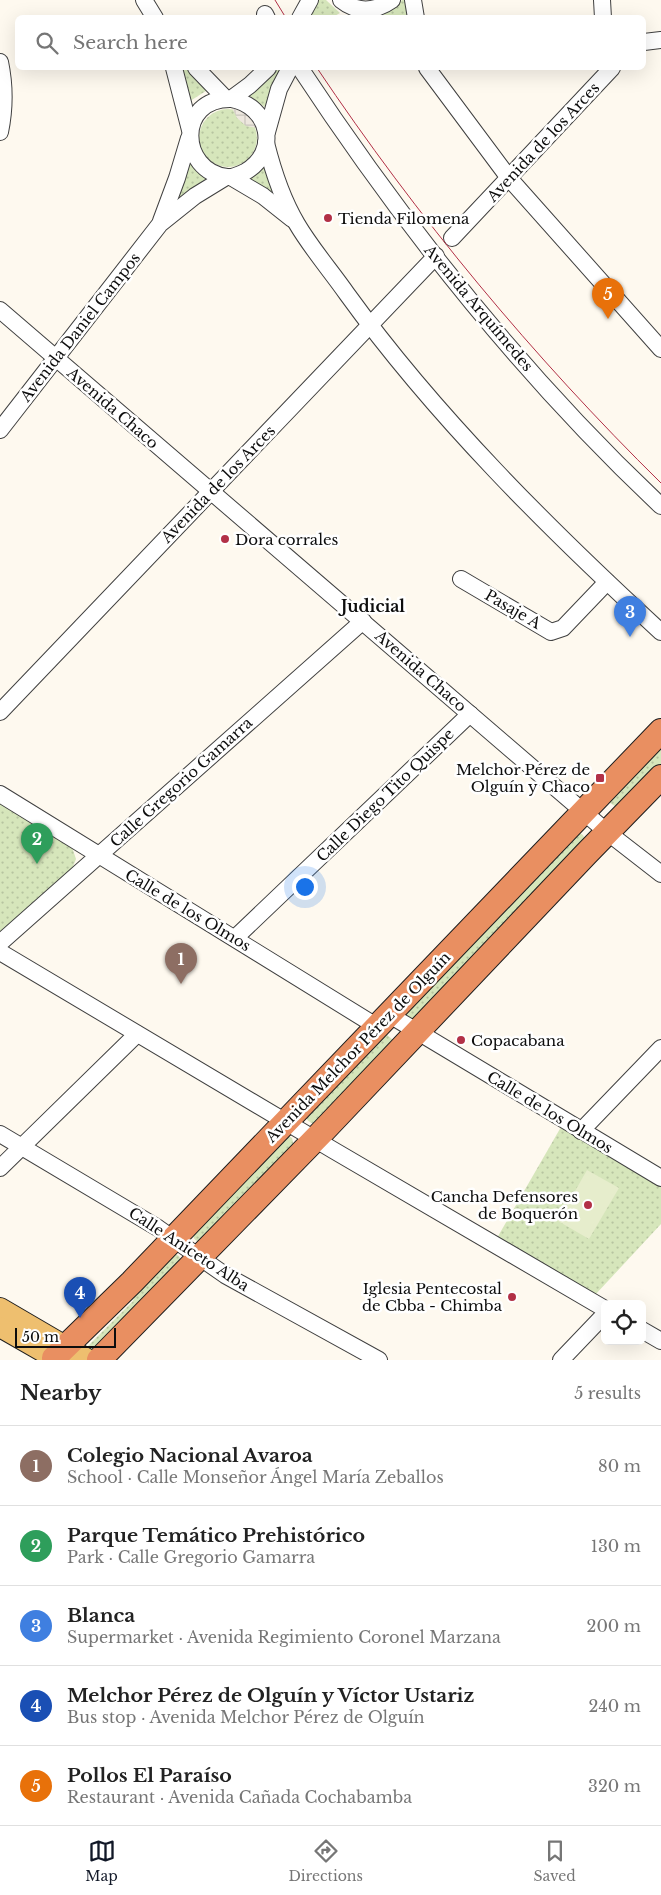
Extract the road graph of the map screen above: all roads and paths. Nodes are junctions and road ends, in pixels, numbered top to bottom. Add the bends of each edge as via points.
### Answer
1 (144, 0) edge
2 (310, 0) edge
3 (340, 0) edge
4 (392, 0) edge
5 (413, 0) edge
6 (602, 0) edge
7 (373, 12) edge
8 (154, 15) edge
9 (302, 15) edge
10 (360, 15) edge
11 (416, 15) edge
12 (604, 15) edge
13 (661, 40) edge
14 (646, 42) edge
15 (0, 62) edge
16 (175, 70) edge
17 (198, 70) edge
18 (266, 70) edge
19 (289, 70) edge
20 (301, 70) edge
21 (429, 70) edge
22 (610, 70) edge
23 (229, 99) junction
24 (190, 131) junction
25 (0, 132) edge
26 (266, 137) junction
27 (228, 177) junction
28 (509, 178) junction
29 (160, 224) junction
30 (297, 224) junction
31 (452, 238) dead end
32 (436, 256) junction
33 (0, 310) edge
34 (369, 325) junction
35 (661, 349) edge
36 (56, 358) junction
37 (0, 430) edge
38 (211, 493) junction
39 (661, 506) edge
40 (461, 579) dead end
41 (606, 582) junction
42 (363, 621) junction
43 (661, 632) edge
44 (0, 712) edge
45 (470, 714) junction
46 (661, 731) edge
47 (661, 777) edge
48 (0, 794) edge
49 (585, 812) junction
50 (607, 832) junction
51 (98, 856) junction
52 (661, 874) edge
53 (235, 938) junction
54 (0, 943) edge
55 (0, 952) edge
56 (382, 1020) junction
57 (416, 1032) junction
58 (137, 1034) junction
59 (661, 1048) edge
60 (285, 1122) junction
61 (581, 1131) junction
62 (0, 1134) edge
63 (315, 1140) junction
64 (22, 1147) junction
65 (0, 1168) edge
66 (661, 1178) edge
67 (172, 1238) junction
68 (199, 1258) junction
69 (601, 1307) edge
70 (0, 1308) edge
71 (601, 1318) edge
72 (0, 1327) edge
73 (646, 1332) edge
74 (661, 1341) edge
75 (58, 1356) edge
76 (89, 1360) edge
77 (99, 1360) edge
78 (379, 1360) edge
79 (561, 1360) edge

1 - 8 street
2 - 9 street
3 - 7 street via 351,7
4 - 7 street
5 - 11 street
6 - 12 street
7 - 10 street
13 - 14 street
15 - 25 street via 4,114
16 - 24 street
17 - 23 street
18 - 23 street
19 - 26 street via 276,96
20 - 32 street, Avenida Arquímedes via 392,201
21 - 28 street
22 - 28 street, Avenida de los Arces
23 - 24 street via 213,102 202,109
23 - 26 street via 244,102 254,109 262,119
24 - 27 street via 197,158 207,169
24 - 29 street, Avenida Daniel Campos
26 - 27 street via 262,153 252,167
26 - 30 street via 278,183
27 - 29 street, Avenida Daniel Campos via 194,196
27 - 30 street via 263,196
28 - 31 street, Avenida de los Arces
28 - 35 street
29 - 36 street, Avenida Daniel Campos
30 - 34 street
32 - 34 street, Avenida de los Arces
32 - 39 street, Avenida Arquímedes via 488,322 561,405
33 - 36 street, Avenida Chaco
34 - 38 street, Avenida de los Arces
34 - 41 street via 492,466
36 - 37 street, Avenida Daniel Campos
36 - 38 street, Avenida Chaco
38 - 42 street, Avenida Chaco
38 - 44 street, Avenida de los Arces
40 - 41 street, Pasaje A via 551,632 563,628
41 - 43 street
42 - 45 street, Avenida Chaco
42 - 51 street, Calle Gregorio Gamarra
45 - 49 street, Avenida Chaco
45 - 53 street, Calle Diego Tito Quispe
46 - 49 highway, Avenida Melchor Pérez de Olguín
47 - 50 highway, Avenida Melchor Pérez de Olguín
48 - 51 street, Calle de los Olmos
49 - 50 street, Avenida Chaco
49 - 56 highway, Avenida Melchor Pérez de Olguín
50 - 52 street, Avenida Chaco
50 - 57 highway, Avenida Melchor Pérez de Olguín
51 - 53 street, Calle de los Olmos
51 - 54 street, Calle Gregorio Gamarra
53 - 56 street, Calle de los Olmos
55 - 58 street
56 - 57 street, Calle de los Olmos
56 - 60 highway, Avenida Melchor Pérez de Olguín
57 - 61 street, Calle de los Olmos
57 - 63 highway, Avenida Melchor Pérez de Olguín
58 - 60 street
58 - 64 street
59 - 61 street
60 - 63 street
60 - 67 highway, Avenida Melchor Pérez de Olguín
61 - 66 street, Calle de los Olmos
62 - 64 street, Calle Aniceto Alba
63 - 68 highway, Avenida Melchor Pérez de Olguín
63 - 69 street
64 - 65 street
64 - 67 street, Calle Aniceto Alba
67 - 68 street, Calle Aniceto Alba
67 - 75 highway, Avenida Melchor Pérez de Olguín
68 - 77 highway, Avenida Melchor Pérez de Olguín
68 - 78 street, Calle Aniceto Alba
70 - 75 main road
71 - 79 street
72 - 75 main road
73 - 74 street
75 - 76 main road

